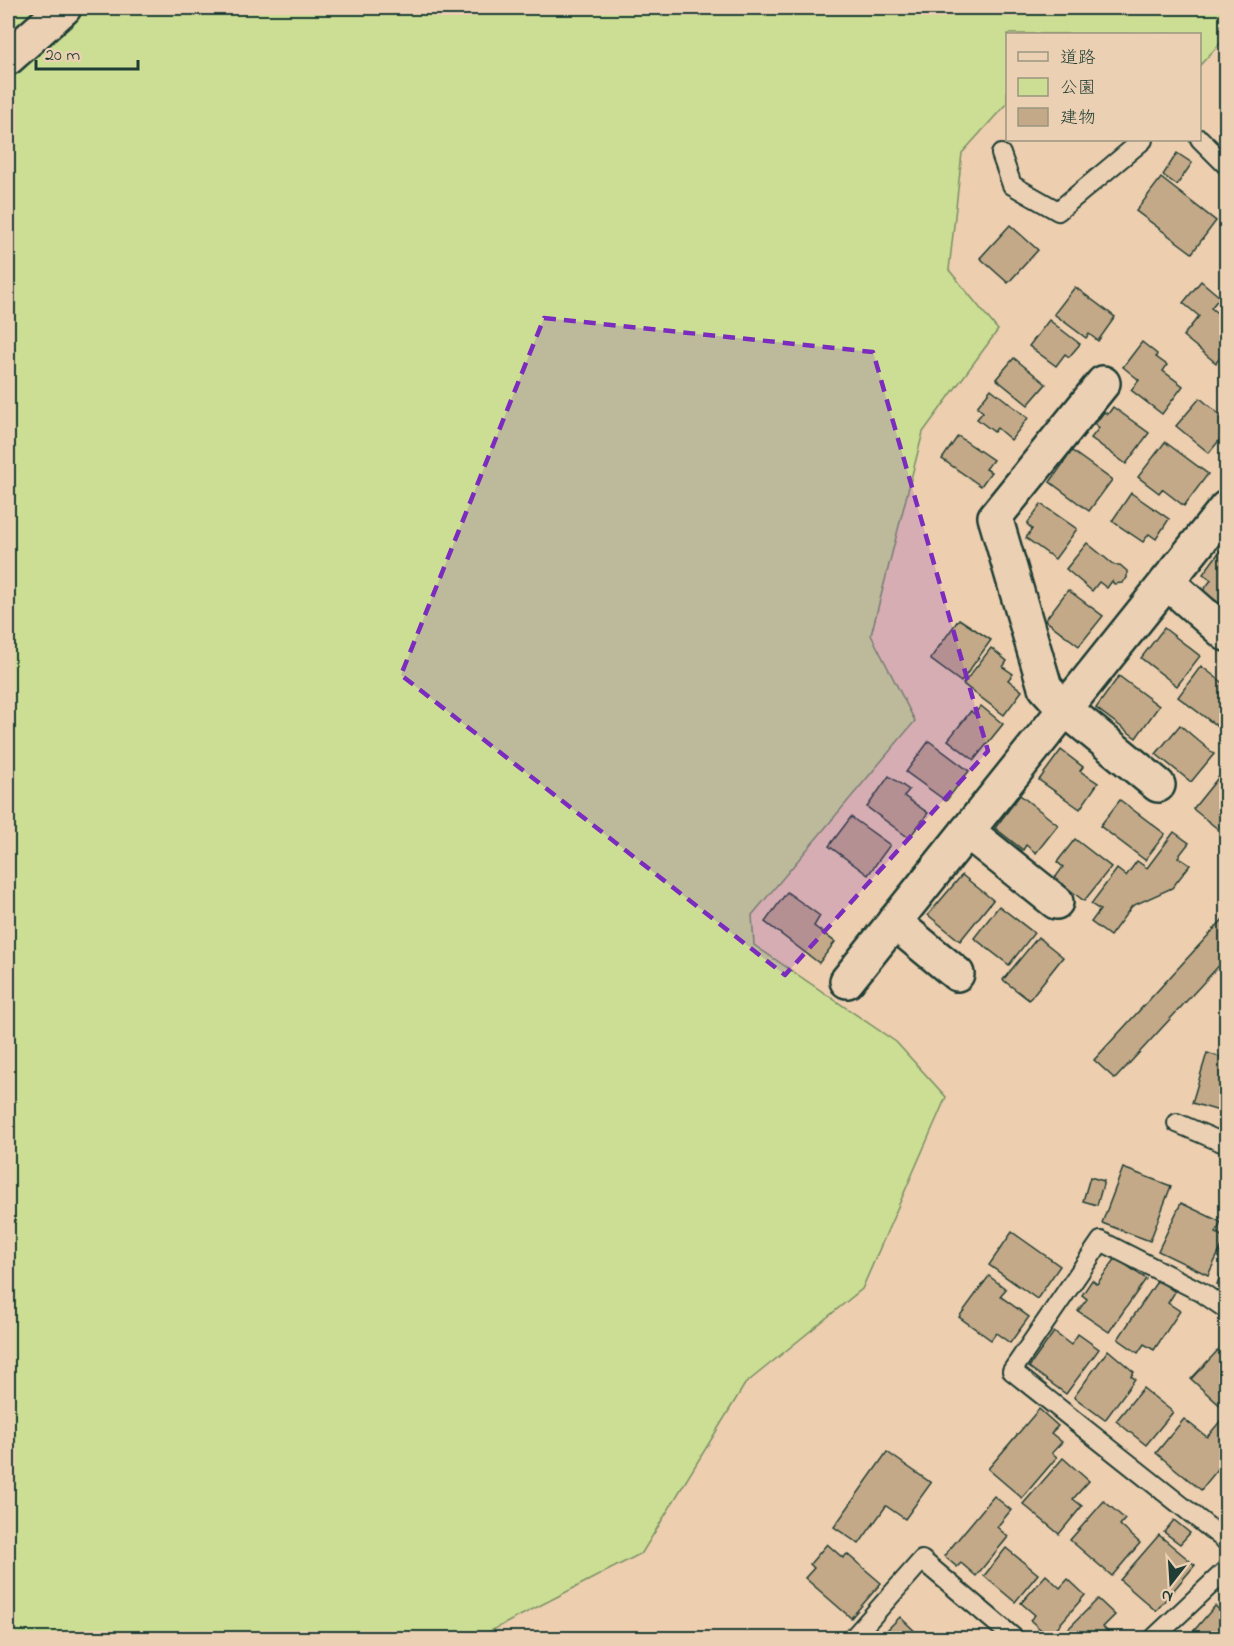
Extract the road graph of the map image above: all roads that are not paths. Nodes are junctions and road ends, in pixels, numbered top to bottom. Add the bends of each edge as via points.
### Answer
1 (64, 8) edge
2 (8, 58) edge
3 (1201, 140) edge
4 (1142, 141) edge
5 (1000, 154) dead end
6 (1227, 165) edge
7 (1103, 383) dead end
8 (1227, 508) edge
9 (1167, 582) junction
10 (1227, 634) edge
11 (1065, 709) junction
12 (1158, 785) dead end
13 (967, 831) junction
14 (1056, 902) dead end
15 (894, 922) junction
16 (957, 974) dead end
17 (847, 981) dead end
18 (1177, 1124) dead end
19 (1227, 1144) edge
20 (1227, 1310) edge
21 (1227, 1541) edge
22 (1227, 1570) edge
23 (853, 1638) edge
24 (1014, 1638) edge
25 (1154, 1638) edge

1 - 2 street
3 - 6 lane
4 - 5 lane via 1058,211 1012,185
7 - 11 street via 995,517 1045,687
8 - 9 street
9 - 10 street
9 - 11 street
11 - 12 street
11 - 13 street
13 - 14 street
13 - 15 street
15 - 16 street
15 - 17 street
18 - 19 lane
20 - 21 lane via 1201,1292 1101,1241 1012,1371
22 - 25 lane
23 - 24 lane via 922,1560

